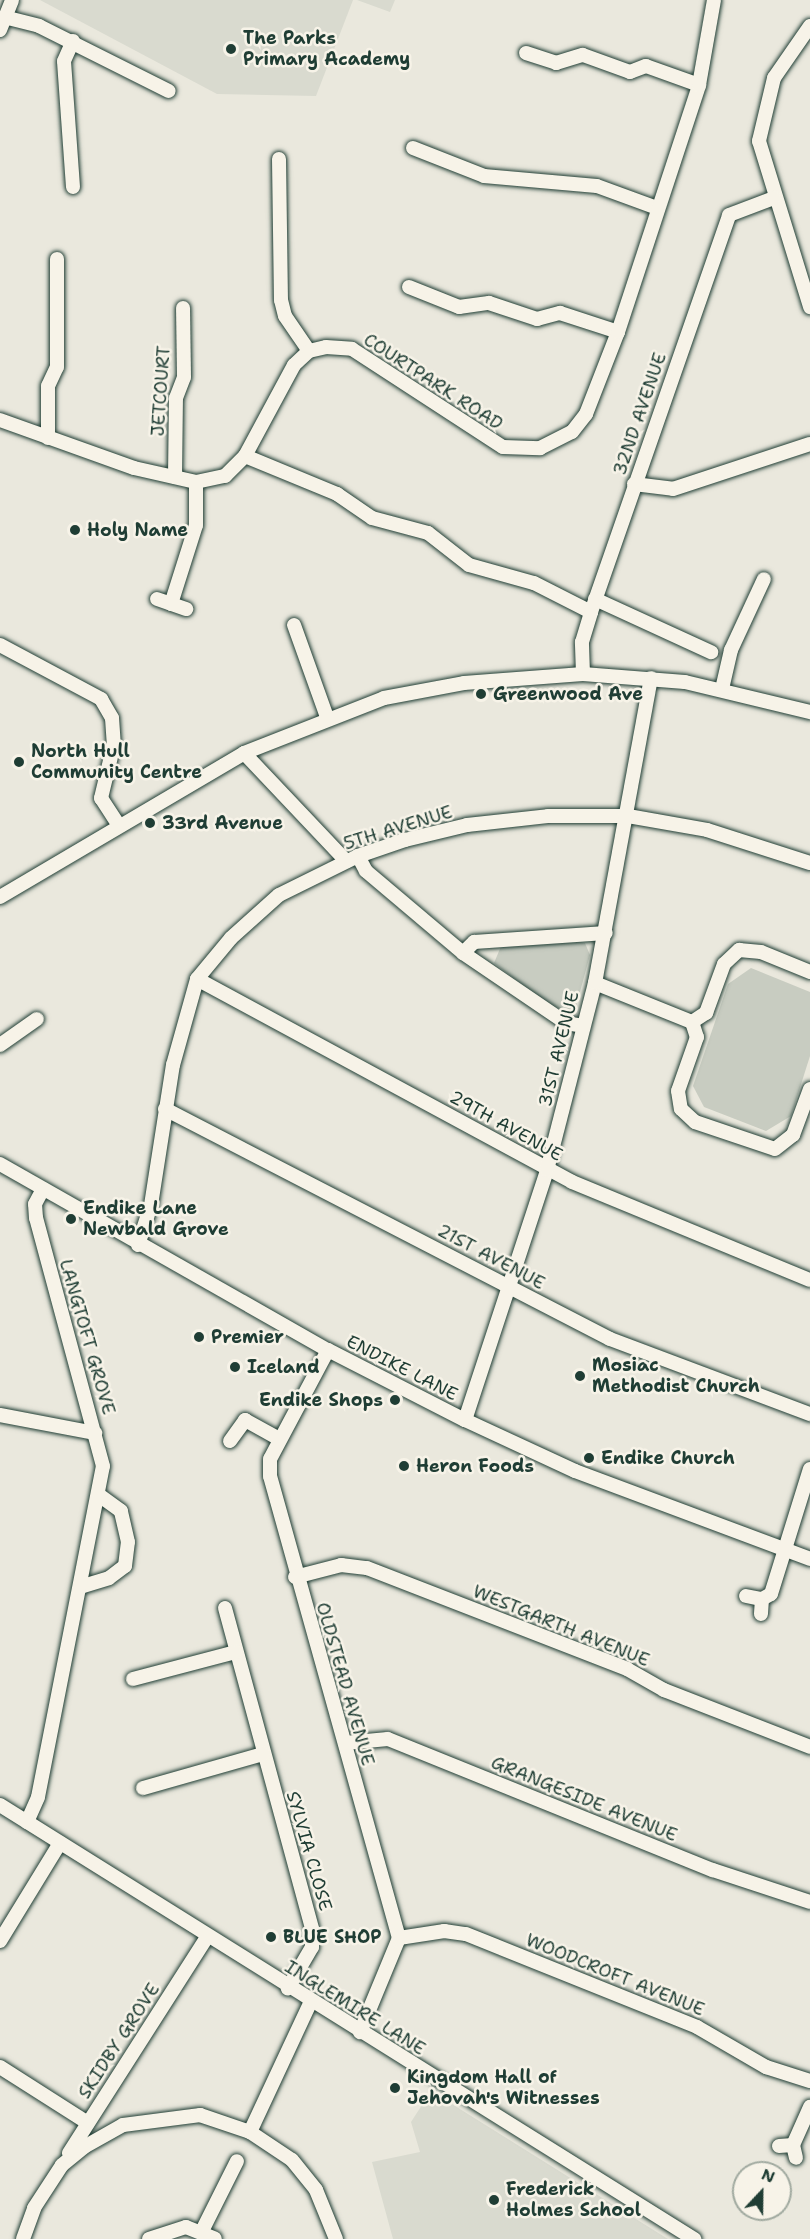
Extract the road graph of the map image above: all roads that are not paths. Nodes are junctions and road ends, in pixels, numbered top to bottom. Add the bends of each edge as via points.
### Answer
1 (12, 0) edge
2 (714, 0) edge
3 (2, 24) edge
4 (810, 26) edge
5 (73, 41) junction
6 (526, 52) dead end
7 (699, 85) junction
8 (169, 91) dead end
9 (413, 148) dead end
10 (279, 159) dead end
11 (73, 187) dead end
12 (774, 198) junction
13 (657, 208) junction
14 (57, 260) dead end
15 (409, 287) dead end
16 (810, 307) edge
17 (183, 308) dead end
18 (618, 332) junction
19 (309, 351) junction
20 (0, 420) edge
21 (48, 438) junction
22 (810, 444) edge
23 (245, 456) junction
24 (175, 477) junction
25 (196, 482) junction
26 (634, 484) junction
27 (764, 579) dead end
28 (157, 599) dead end
29 (171, 604) junction
30 (593, 605) junction
31 (186, 609) dead end
32 (294, 625) dead end
33 (0, 645) edge
34 (702, 652) dead end
35 (583, 674) junction
36 (651, 678) junction
37 (722, 689) junction
38 (810, 711) edge
39 (327, 717) junction
40 (244, 753) junction
41 (628, 816) junction
42 (119, 826) junction
43 (352, 859) junction
44 (810, 863) edge
45 (0, 897) edge
46 (606, 933) junction
47 (463, 953) junction
48 (810, 972) edge
49 (197, 979) junction
50 (595, 983) junction
51 (37, 1018) dead end
52 (692, 1022) junction
53 (583, 1026) junction
54 (0, 1045) edge
55 (810, 1089) edge
56 (165, 1109) junction
57 (0, 1164) edge
58 (547, 1170) junction
59 (43, 1189) junction
60 (138, 1245) junction
61 (810, 1280) edge
62 (510, 1287) junction
63 (328, 1350) junction
64 (810, 1414) edge
65 (0, 1415) edge
66 (465, 1420) junction
67 (95, 1433) junction
68 (279, 1439) junction
69 (230, 1441) dead end
70 (810, 1469) edge
71 (100, 1496) junction
72 (786, 1551) junction
73 (810, 1559) edge
74 (295, 1577) junction
75 (80, 1587) junction
76 (746, 1596) dead end
77 (762, 1599) junction
78 (225, 1608) dead end
79 (761, 1614) dead end
80 (236, 1652) junction
81 (138, 1674) dead end
82 (345, 1743) junction
83 (810, 1748) edge
84 (263, 1754) junction
85 (143, 1788) dead end
86 (0, 1805) edge
87 (27, 1822) junction
88 (60, 1843) junction
89 (810, 1902) edge
90 (207, 1937) junction
91 (399, 1938) junction
92 (0, 1940) edge
93 (288, 1988) junction
94 (311, 2001) junction
95 (360, 2032) junction
96 (0, 2067) edge
97 (810, 2081) edge
98 (810, 2107) edge
99 (88, 2123) junction
100 (250, 2132) junction
101 (789, 2150) dead end
102 (237, 2161) dead end
103 (62, 2165) junction
104 (202, 2231) junction
105 (23, 2239) edge
106 (149, 2239) edge
107 (215, 2239) edge
108 (336, 2239) edge
109 (694, 2239) edge

1 - 3 street
2 - 7 street, COURTPARK ROAD
3 - 5 street
4 - 12 street via 774,78 759,141
5 - 8 street
5 - 11 street via 64,61
6 - 7 street via 556,63 583,56 630,72 646,66
7 - 13 street, COURTPARK ROAD
9 - 13 street via 484,176 597,186
10 - 19 street via 282,300 285,316
12 - 16 street
12 - 26 street, 32ND AVENUE via 729,215
13 - 18 street, COURTPARK ROAD
14 - 21 street via 57,367 48,386
15 - 18 street via 459,307 489,303 537,319 560,313
17 - 24 street, JETCOURT via 184,377 176,398
18 - 19 street, COURTPARK ROAD via 586,414 572,432 540,448 502,447 352,349
19 - 23 street via 294,365
20 - 21 street
21 - 24 street
22 - 26 street via 673,489
23 - 25 street via 225,476
23 - 30 street via 337,494 372,518 428,533 469,565
24 - 25 street
25 - 29 street via 196,525
26 - 30 street, 32ND AVENUE
27 - 37 street via 731,650
28 - 29 street
29 - 31 street
30 - 34 street
30 - 35 street, 32ND AVENUE via 582,642
32 - 39 street
33 - 42 street via 101,699 111,718 114,744 101,798
35 - 36 street
35 - 39 street via 464,683 384,698
36 - 37 street
36 - 41 street, 31ST AVENUE
37 - 38 street
39 - 40 street
40 - 42 street
40 - 43 street
41 - 43 street, 5TH AVENUE via 548,816 467,825
41 - 44 street, 5TH AVENUE via 707,830
41 - 46 street, 31ST AVENUE
42 - 45 street
43 - 47 street
43 - 49 street, 5TH AVENUE via 279,896 231,938
46 - 47 street via 474,942
46 - 50 street, 31ST AVENUE
47 - 53 street via 566,1023
48 - 52 street via 761,952 739,950 724,964 706,1013
49 - 56 street, 5TH AVENUE
49 - 58 street, 29TH AVENUE
50 - 52 street
50 - 53 street, 31ST AVENUE
51 - 54 street
52 - 55 street via 697,1037 678,1091 681,1109 696,1122 775,1149 793,1136
53 - 58 street, 31ST AVENUE
56 - 60 street, 5TH AVENUE via 151,1205
56 - 62 street, 21ST AVENUE
57 - 59 street, ENDIKE LANE
58 - 61 street, 29TH AVENUE
58 - 62 street, 31ST AVENUE
59 - 60 street, ENDIKE LANE
59 - 67 street, LANGTOFT GROVE via 35,1204 36,1218
60 - 63 street, ENDIKE LANE
62 - 64 street, 21ST AVENUE via 610,1339
62 - 66 street, 31ST AVENUE
63 - 66 street, ENDIKE LANE
63 - 68 street, OLDSTEAD AVENUE
65 - 67 street
66 - 72 street, ENDIKE LANE via 575,1471
67 - 71 street, LANGTOFT GROVE via 103,1466
68 - 69 street via 245,1420
68 - 74 street, OLDSTEAD AVENUE via 270,1459 270,1476
70 - 72 street
71 - 75 street, LANGTOFT GROVE
71 - 75 street via 121,1511 128,1542 125,1566 109,1578
72 - 73 street, ENDIKE LANE
72 - 77 street via 771,1594
74 - 82 street, OLDSTEAD AVENUE
74 - 83 street, WESTGARTH AVENUE via 341,1565 367,1568 627,1668 664,1690
75 - 87 street, LANGTOFT GROVE via 38,1797
76 - 77 street
77 - 79 street
78 - 80 street, SYLVIA CLOSE
80 - 81 street
80 - 84 street, SYLVIA CLOSE
82 - 89 street, GRANGESIDE AVENUE via 388,1739 713,1870
82 - 91 street, OLDSTEAD AVENUE
84 - 85 street
84 - 93 street, SYLVIA CLOSE via 312,1929 312,1947
86 - 87 street, INGLEMIRE LANE
87 - 88 street, INGLEMIRE LANE
88 - 90 street, INGLEMIRE LANE
88 - 92 street
90 - 93 street, INGLEMIRE LANE
90 - 99 street, SKIDBY GROVE
91 - 95 street
91 - 97 street, WOODCROFT AVENUE via 444,1931 466,1934 697,2027 766,2067
93 - 94 street, INGLEMIRE LANE
94 - 95 street, INGLEMIRE LANE
94 - 100 street
95 - 109 street, INGLEMIRE LANE
96 - 99 street
98 - 101 street
99 - 103 street, SKIDBY GROVE
100 - 103 street via 200,2115 161,2116 123,2125
100 - 108 street via 292,2160 316,2190
102 - 104 street
103 - 105 street, SKIDBY GROVE via 34,2208
104 - 106 street via 168,2229
104 - 107 street

